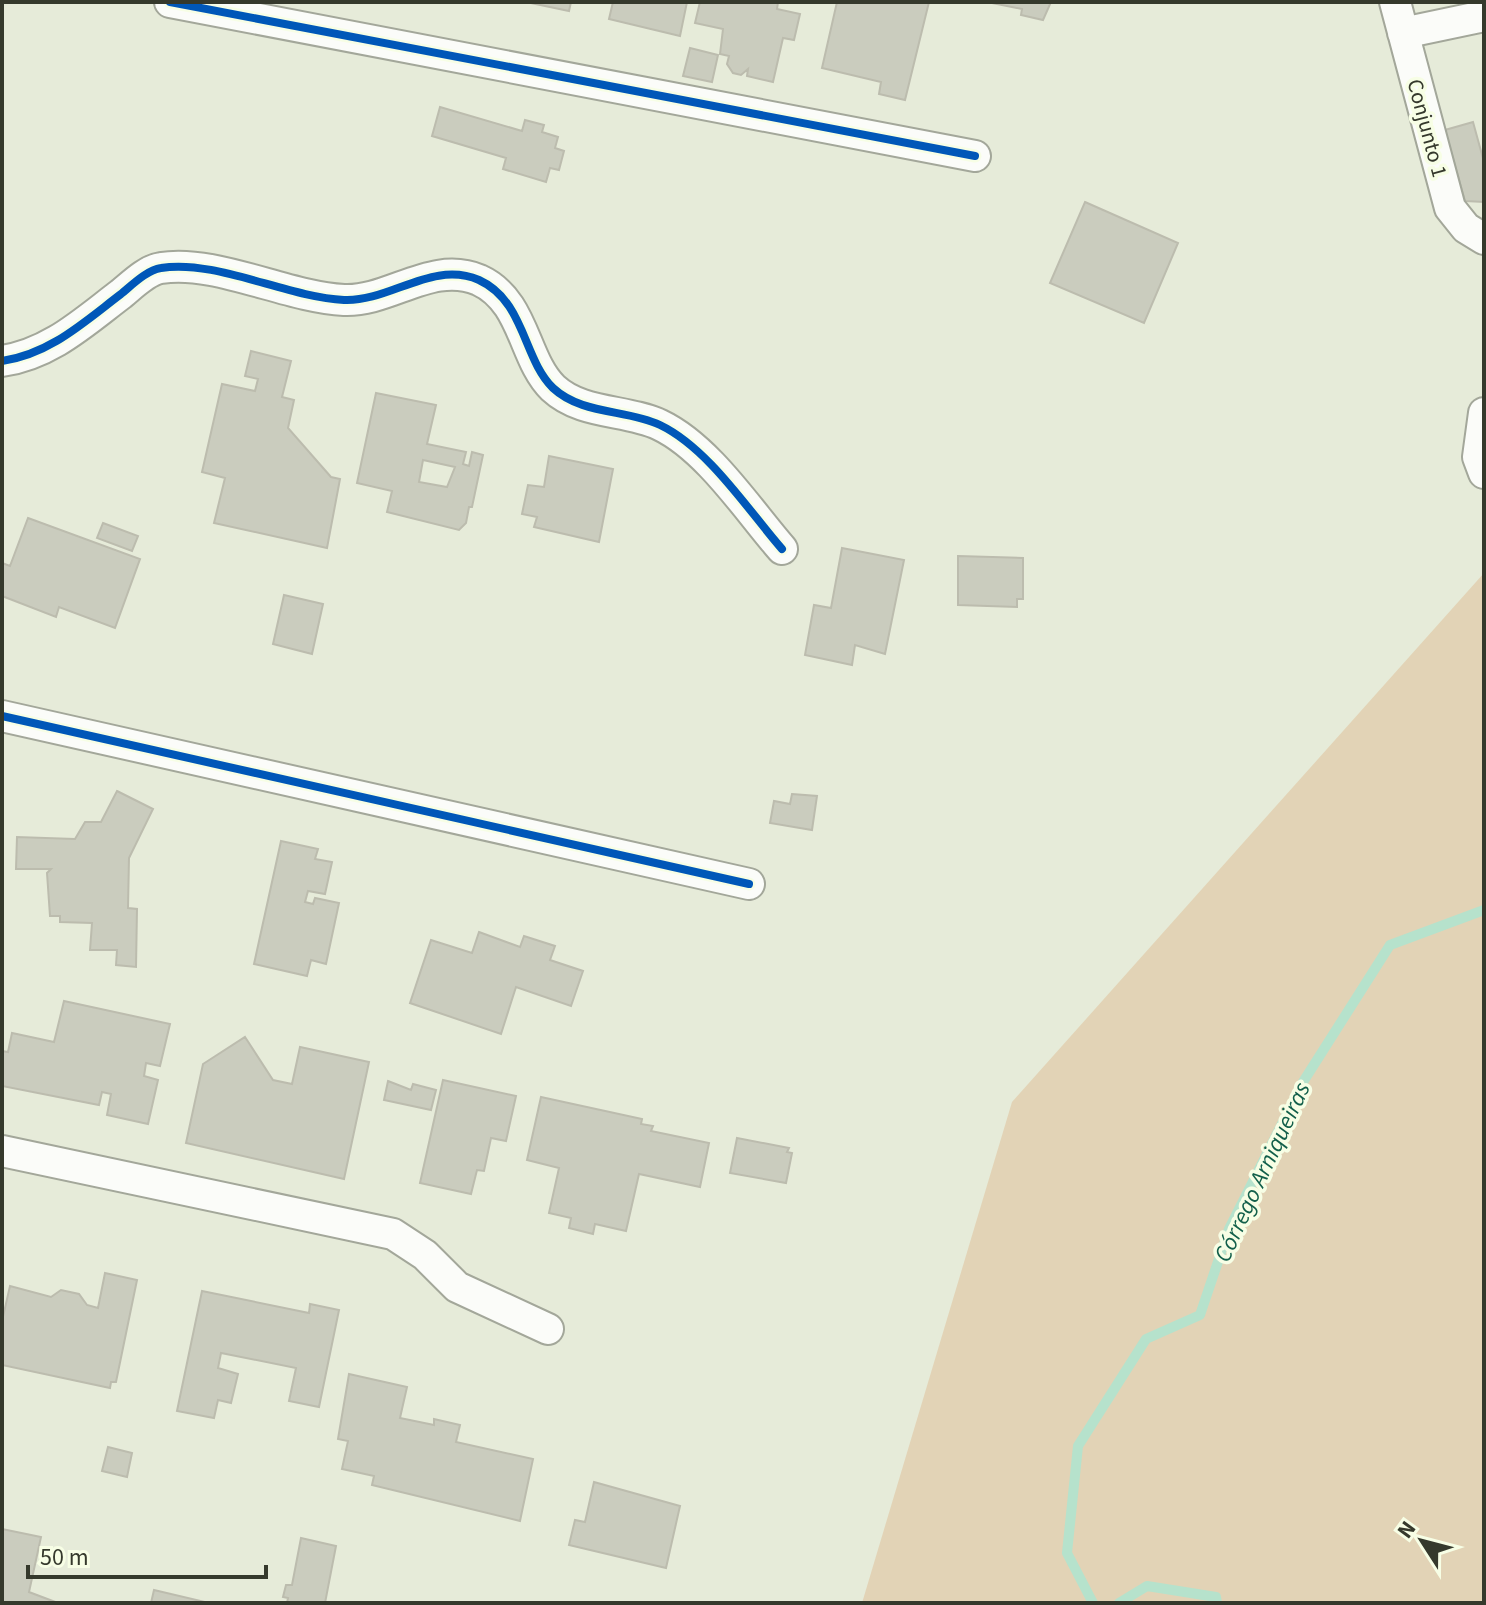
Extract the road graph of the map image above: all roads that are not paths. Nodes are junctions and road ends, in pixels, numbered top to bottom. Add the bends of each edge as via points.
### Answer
1 (170, 2) edge
2 (1395, 2) edge
3 (1484, 16) edge
4 (1403, 33) junction
5 (975, 156) dead end
6 (1484, 239) edge
7 (2, 361) edge
8 (1484, 413) edge
9 (1484, 473) edge
10 (782, 549) dead end
11 (2, 716) edge
12 (749, 884) dead end
13 (2, 1151) edge
14 (548, 1329) dead end

1 - 5 street
2 - 4 street, Conjunto 1
3 - 4 street
4 - 6 street, Conjunto 1 via 1450,208
7 - 10 street via 28,357 66,336 156,268 185,265 348,300 439,276 468,276 498,293 514,314 553,388 575,402 640,418 683,439
8 - 9 street via 1478,457
11 - 12 street
13 - 14 street via 393,1234 425,1255 457,1287

